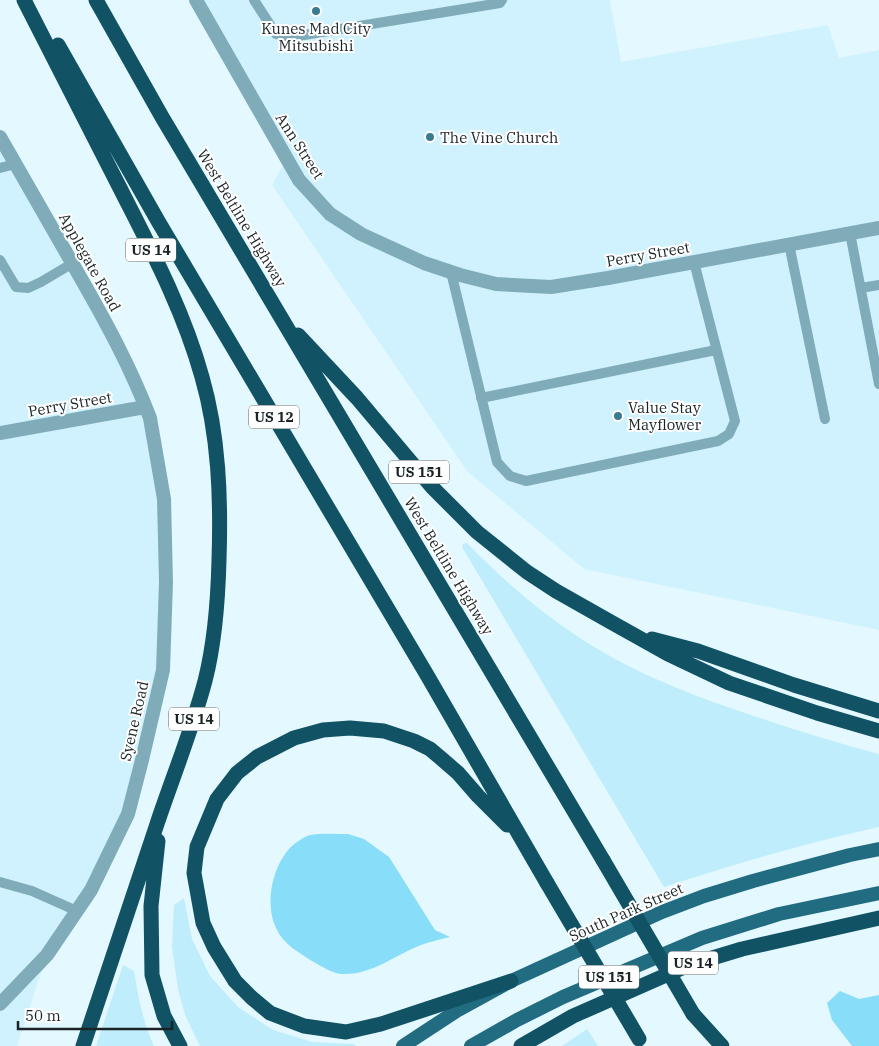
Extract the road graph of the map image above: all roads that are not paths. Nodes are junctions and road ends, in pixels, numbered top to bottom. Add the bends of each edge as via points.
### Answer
1 (24, 0) edge
2 (32, 0) edge
3 (96, 0) edge
4 (196, 0) edge
5 (254, 0) edge
6 (502, 0) edge
7 (0, 137) edge
8 (16, 164) junction
9 (0, 168) edge
10 (879, 228) edge
11 (850, 233) junction
12 (789, 244) junction
13 (0, 260) edge
14 (694, 262) junction
15 (73, 263) junction
16 (424, 263) joint
17 (451, 272) junction
18 (879, 285) edge
19 (861, 288) junction
20 (278, 313) junction
21 (716, 350) junction
22 (879, 384) edge
23 (481, 398) junction
24 (146, 407) junction
25 (825, 419) dead end
26 (0, 434) edge
27 (636, 636) junction
28 (879, 711) edge
29 (879, 731) edge
30 (162, 809) junction
31 (517, 832) junction
32 (879, 850) edge
33 (0, 882) edge
34 (879, 893) edge
35 (76, 911) junction
36 (879, 918) edge
37 (511, 981) junction
38 (0, 1004) edge
39 (692, 1014) junction
40 (641, 1042) edge
41 (84, 1046) edge
42 (180, 1046) edge
43 (403, 1046) edge
44 (471, 1046) edge
45 (521, 1046) edge
46 (712, 1046) edge
47 (722, 1046) edge

1 - 30 highway, US 14 via 176,302 203,378 209,408 218,468 220,518 212,644 192,726
2 - 31 highway, US 12
3 - 20 highway, West Beltline Highway
4 - 16 street, Ann Street via 299,180 330,214 361,234
5 - 6 lane via 276,34 292,37 500,3
7 - 8 street, Applegate Road
8 - 9 lane
8 - 15 street, Applegate Road
10 - 11 street, Perry Street
11 - 12 street, Perry Street
11 - 19 lane
12 - 14 street, Perry Street
12 - 25 lane
13 - 15 lane via 16,287 28,288
14 - 17 street, Perry Street via 550,287 496,284
14 - 21 lane
15 - 24 street, Applegate Road via 110,329
16 - 17 street, Perry Street
17 - 23 lane
18 - 19 lane
19 - 22 lane
20 - 27 highway, US 151 via 476,532 534,576
20 - 39 highway, West Beltline Highway, bridge via 604,860
21 - 23 lane
21 - 23 lane via 735,421 730,434 718,442 526,481 510,476 497,462
24 - 26 street, Perry Street
24 - 35 street, Syene Road via 164,499 163,670 128,814 91,890
27 - 28 highway via 663,641
27 - 29 highway, US 151 via 729,683
30 - 41 highway
30 - 42 highway via 151,906 152,975 164,1016
31 - 37 highway via 498,817 458,773 414,741 384,731 323,730 294,738 257,757 237,773 217,799 197,847 194,873 203,924 235,981 270,1013 304,1026 346,1032 381,1024
31 - 40 highway, US 12, bridge
32 - 37 main road, South Park Street via 794,869 704,896
33 - 35 lane via 32,891
34 - 44 main road, US 151 via 779,914 702,938 563,997
35 - 38 street, Syene Road via 47,954
36 - 45 highway, US 14 via 742,948 689,965 573,1016
37 - 43 main road, South Park Street
39 - 46 highway, West Beltline Highway
39 - 47 highway

